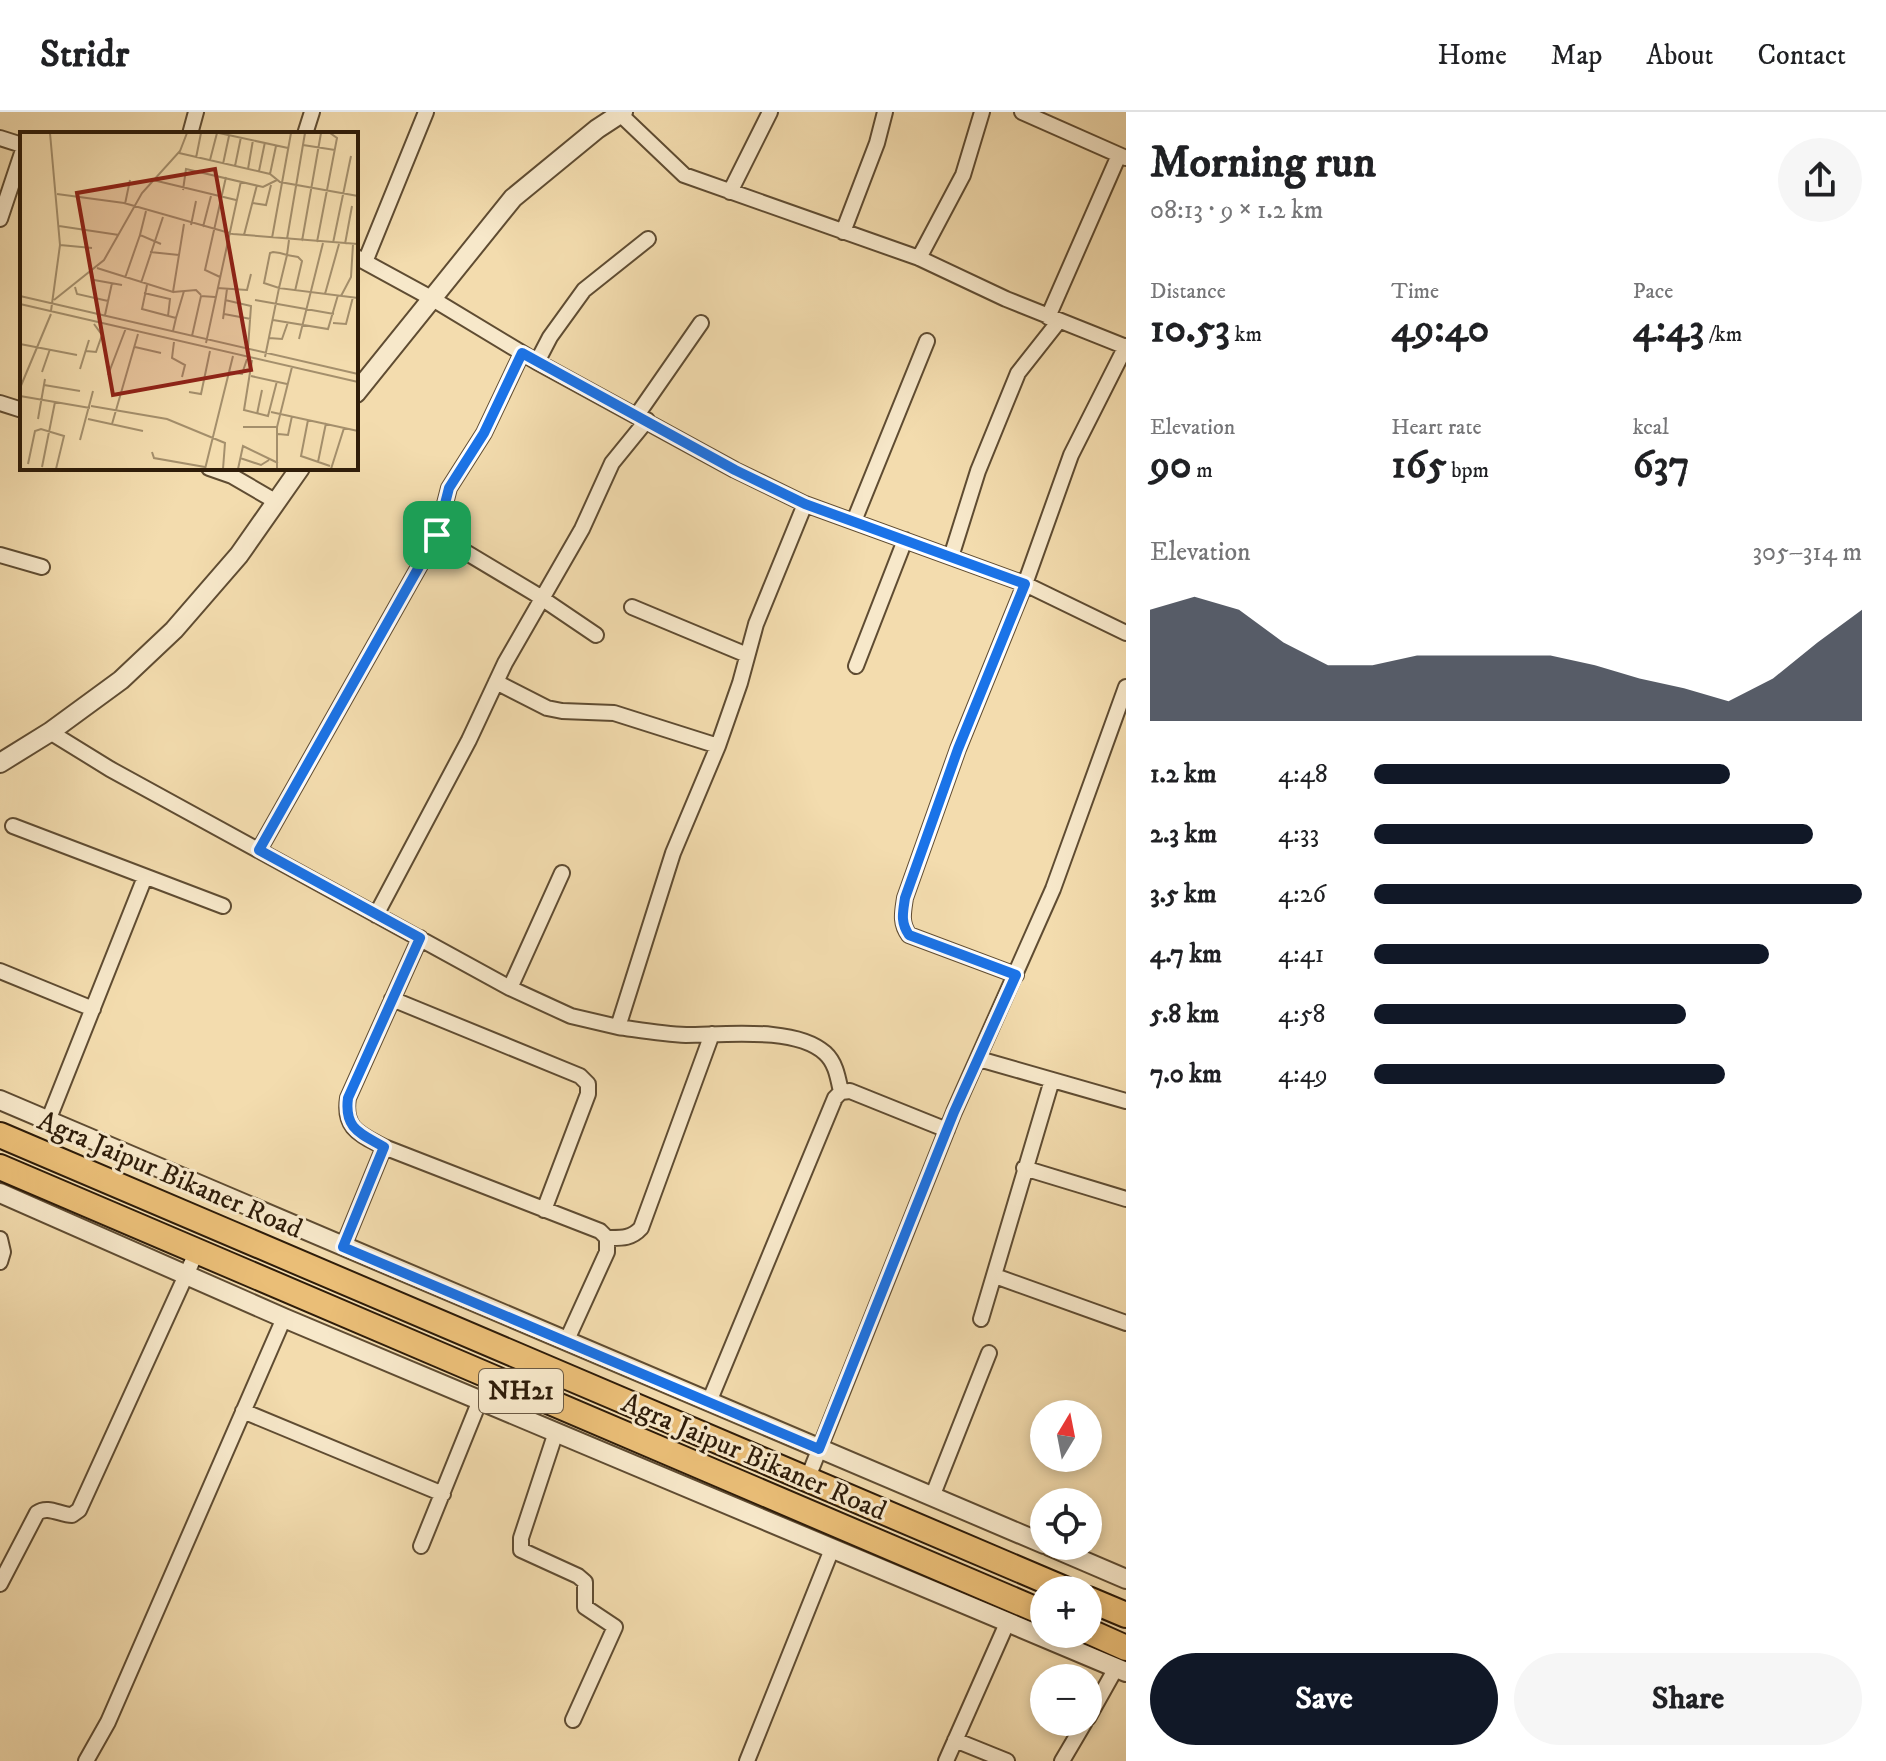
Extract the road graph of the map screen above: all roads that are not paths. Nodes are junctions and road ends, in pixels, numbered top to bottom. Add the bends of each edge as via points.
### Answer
1 (196, 112) edge
2 (312, 112) edge
3 (426, 112) edge
4 (770, 112) edge
5 (885, 112) edge
6 (982, 112) edge
7 (1022, 112) edge
8 (622, 113) edge
9 (191, 132) edge
10 (306, 132) edge
11 (0, 138) edge
12 (20, 144) edge
13 (1122, 156) edge
14 (20, 159) edge
15 (730, 192) junction
16 (0, 219) edge
17 (843, 232) junction
18 (648, 239) dead end
19 (919, 258) junction
20 (361, 260) edge
21 (431, 298) junction
22 (1054, 319) junction
23 (701, 323) dead end
24 (927, 341) dead end
25 (1126, 346) edge
26 (522, 353) junction
27 (537, 362) junction
28 (358, 390) edge
29 (0, 403) edge
30 (20, 409) edge
31 (642, 418) junction
32 (215, 470) edge
33 (298, 470) edge
34 (275, 501) junction
35 (805, 504) junction
36 (854, 521) junction
37 (437, 535) junction
38 (905, 540) junction
39 (0, 555) edge
40 (951, 557) junction
41 (42, 567) dead end
42 (1025, 584) junction
43 (541, 598) junction
44 (632, 607) dead end
45 (1126, 633) edge
46 (596, 635) dead end
47 (747, 655) junction
48 (856, 666) dead end
49 (496, 682) junction
50 (1126, 687) edge
51 (50, 732) junction
52 (718, 746) junction
53 (0, 763) edge
54 (13, 826) dead end
55 (259, 850) junction
56 (562, 873) dead end
57 (145, 877) junction
58 (223, 906) dead end
59 (376, 915) junction
60 (420, 938) junction
61 (0, 971) edge
62 (1016, 975) junction
63 (510, 988) junction
64 (392, 999) junction
65 (93, 1009) junction
66 (618, 1027) junction
67 (712, 1034) junction
68 (979, 1059) junction
69 (1052, 1080) junction
70 (841, 1092) junction
71 (0, 1100) edge
72 (1126, 1101) edge
73 (48, 1121) junction
74 (947, 1130) junction
75 (0, 1135) edge
76 (384, 1147) junction
77 (0, 1167) edge
78 (1024, 1168) junction
79 (0, 1193) edge
80 (1126, 1199) edge
81 (544, 1210) junction
82 (607, 1238) junction
83 (0, 1239) edge
84 (343, 1247) junction
85 (197, 1251) junction
86 (0, 1262) edge
87 (185, 1274) junction
88 (995, 1276) junction
89 (284, 1318) junction
90 (981, 1319) dead end
91 (1126, 1323) edge
92 (566, 1342) junction
93 (989, 1353) dead end
94 (480, 1400) junction
95 (709, 1402) junction
96 (243, 1411) junction
97 (556, 1432) junction
98 (819, 1449) junction
99 (807, 1480) junction
100 (443, 1494) junction
101 (932, 1497) junction
102 (1030, 1538) edge
103 (421, 1546) dead end
104 (832, 1549) junction
105 (1081, 1560) edge
106 (1034, 1576) edge
107 (1126, 1579) edge
108 (0, 1584) edge
109 (1102, 1605) edge
110 (1030, 1607) edge
111 (1126, 1615) edge
112 (1008, 1621) junction
113 (1102, 1644) edge
114 (1123, 1663) edge
115 (1102, 1695) edge
116 (573, 1720) dead end
117 (1077, 1736) edge
118 (955, 1740) junction
119 (86, 1761) edge
120 (747, 1761) edge
121 (946, 1761) edge
122 (1007, 1761) edge
123 (1062, 1761) edge

1 - 9 street
2 - 10 street
3 - 20 street
4 - 15 street
5 - 17 street
6 - 19 street via 963,175
7 - 13 street
8 - 15 street via 684,175
8 - 21 street via 513,198
11 - 12 street
13 - 22 street
14 - 16 street
15 - 17 street
17 - 19 street
18 - 27 street via 584,290
19 - 22 street
20 - 21 street
21 - 26 street
21 - 28 street
22 - 25 street
22 - 40 street via 1018,373 978,471
23 - 31 street
24 - 36 street
25 - 42 street via 1071,455
26 - 27 street
26 - 37 street via 484,433 449,488
27 - 31 street
29 - 30 street
31 - 35 street
31 - 43 street via 612,463 582,529
32 - 34 street
33 - 34 street
34 - 51 street via 239,555 174,630 121,680
35 - 36 street
35 - 47 street
36 - 38 street
37 - 43 street
37 - 55 street
38 - 40 street
38 - 48 street
39 - 41 street
40 - 42 street
42 - 45 street
42 - 62 street via 954,759 902,915 909,935
43 - 46 street
43 - 49 street
44 - 47 street
47 - 52 street
49 - 52 street via 547,708 614,713
49 - 59 street
50 - 62 street
51 - 53 street
51 - 55 street
52 - 66 street via 673,853
54 - 57 street
55 - 59 street
56 - 63 street
57 - 58 street
57 - 65 street
59 - 60 street
60 - 63 street
60 - 64 street
61 - 65 street
62 - 68 street
63 - 66 street via 571,1016
64 - 76 street via 346,1112 350,1124
64 - 81 street via 580,1076 588,1084
65 - 73 street
66 - 67 street
67 - 70 street via 758,1032 809,1044 832,1061
67 - 82 street via 641,1228 635,1235
68 - 69 street
68 - 74 street
69 - 72 street
69 - 78 street
70 - 74 street
70 - 95 street
71 - 73 street
73 - 84 street
74 - 98 street
75 - 99 highway, Agra Jaipur Bikaner Road / NH21
76 - 81 street
76 - 84 street
77 - 85 highway, Agra Jaipur Bikaner Road / NH21
78 - 80 street
78 - 88 street
79 - 87 street
81 - 82 street
82 - 92 street via 607,1252
83 - 86 street
84 - 92 street
85 - 87 street
85 - 110 highway, Agra Jaipur Bikaner Road / NH21
87 - 89 street
87 - 108 street via 79,1510 72,1515 42,1509 37,1513
88 - 90 street
88 - 91 street
89 - 94 street
89 - 96 street
92 - 95 street
93 - 101 street
94 - 97 street
94 - 100 street
95 - 98 street
96 - 100 street
96 - 119 street via 108,1722
97 - 104 street
97 - 116 street via 521,1550 585,1582 585,1607 615,1627
98 - 99 street
98 - 101 street
99 - 106 highway, Agra Jaipur Bikaner Road / NH21
100 - 103 street
101 - 102 street
104 - 112 street
104 - 120 street
105 - 107 street
109 - 111 highway
112 - 114 street
112 - 118 street
113 - 114 highway
114 - 115 street
117 - 123 street
118 - 121 street
118 - 122 street

